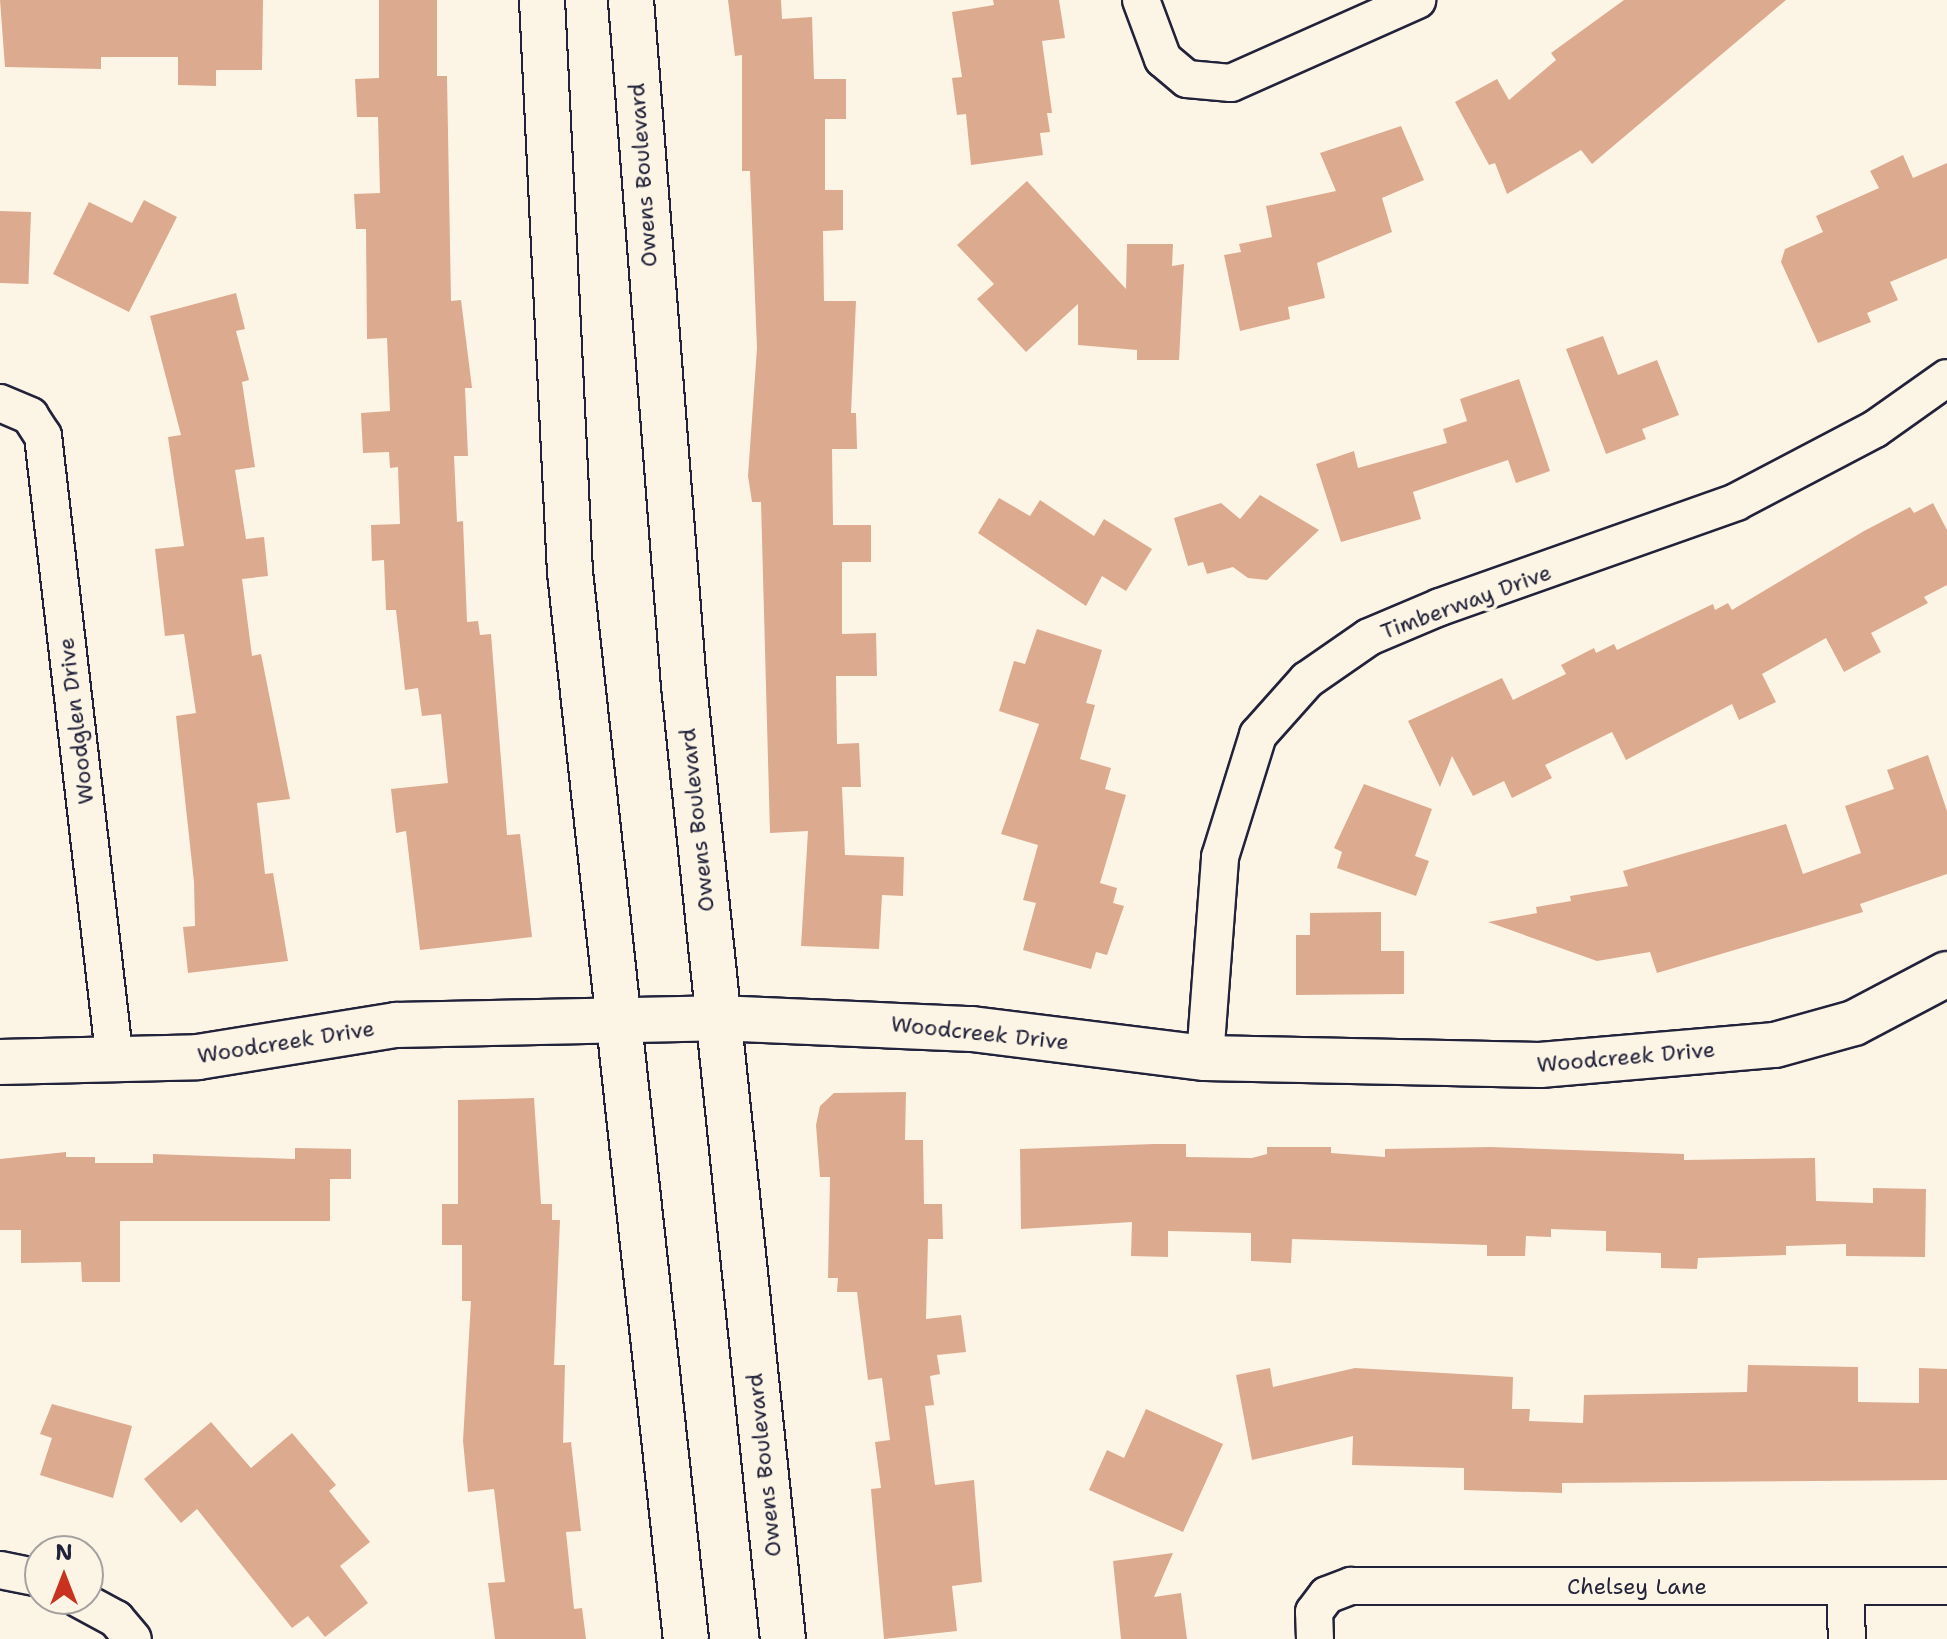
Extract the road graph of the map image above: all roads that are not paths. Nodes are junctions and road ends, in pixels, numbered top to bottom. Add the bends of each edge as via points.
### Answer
1 (542, 0) edge
2 (631, 0) edge
3 (1141, 0) edge
4 (1417, 0) edge
5 (1947, 378) edge
6 (0, 403) edge
7 (1947, 974) edge
8 (616, 1018) junction
9 (717, 1018) junction
10 (1205, 1058) junction
11 (0, 1062) edge
12 (115, 1062) junction
13 (0, 1570) edge
14 (24, 1575) edge
15 (1947, 1586) edge
16 (1845, 1588) junction
17 (104, 1613) edge
18 (133, 1639) edge
19 (686, 1639) edge
20 (783, 1639) edge
21 (1315, 1639) edge
22 (1847, 1639) edge

1 - 8 street via 570,572
2 - 9 street, Owens Boulevard via 661,425
3 - 4 street via 1163,59 1187,79 1231,83
5 - 10 street, Timberway Drive via 1875,429 1736,502 1440,607 1369,637 1307,680 1258,735 1220,857
6 - 12 street, Woodglen Drive via 30,416 43,436
7 - 10 street, Woodcreek Drive via 1854,1023 1775,1045 1540,1065
8 - 9 street, Woodcreek Drive
8 - 12 street, Woodcreek Drive via 396,1025 198,1057
8 - 19 street
9 - 10 street, Woodcreek Drive via 972,1029
9 - 20 street, Owens Boulevard
11 - 12 street, Woodcreek Drive
13 - 14 street
15 - 16 street, Chelsey Lane
16 - 21 street, Chelsey Lane via 1351,1586 1327,1595 1314,1612
16 - 22 street
17 - 18 street

